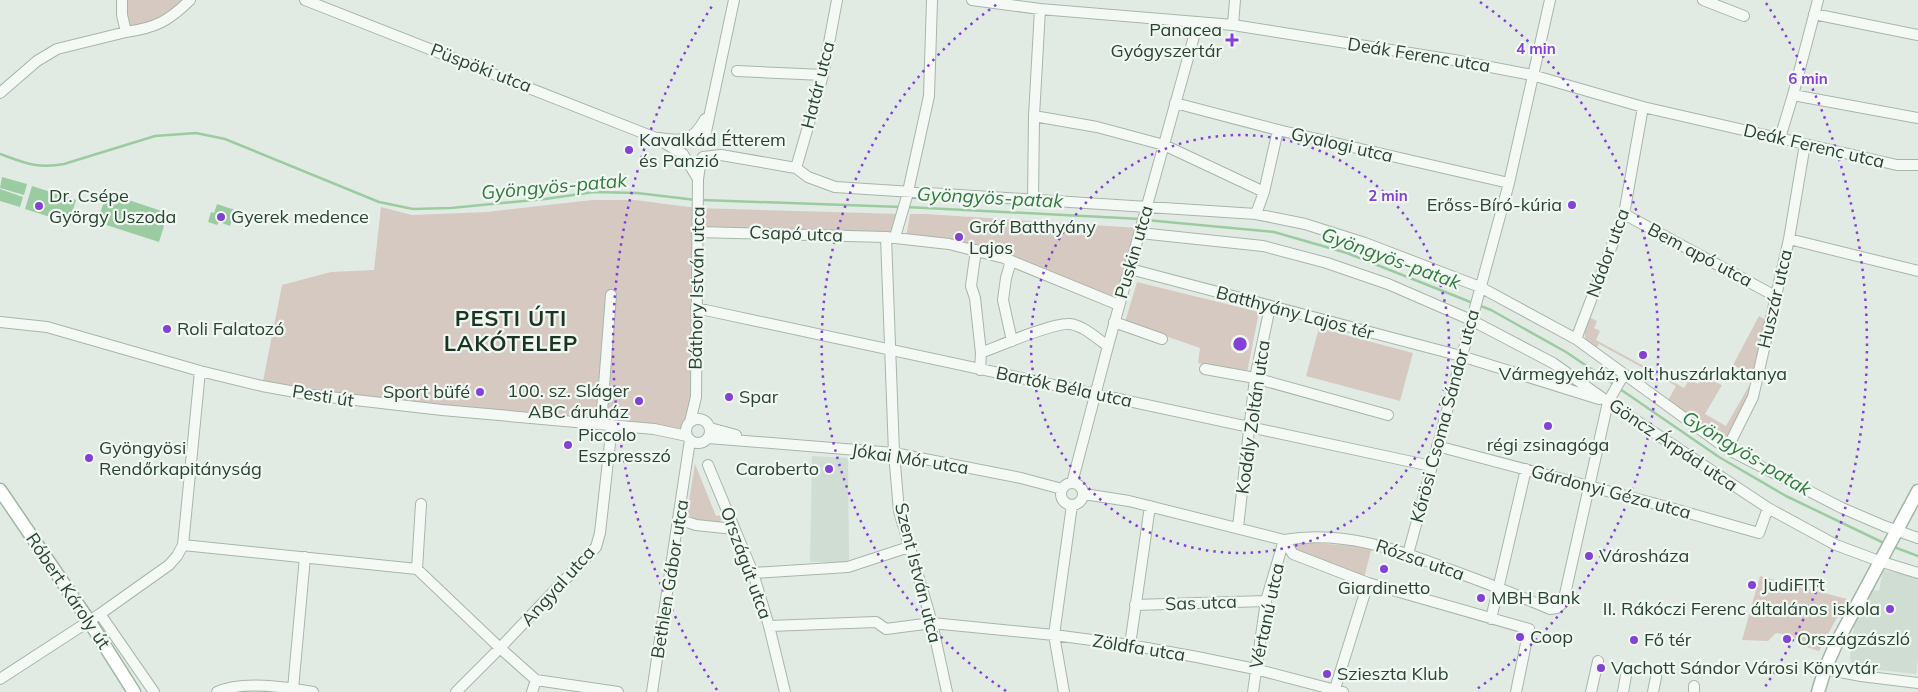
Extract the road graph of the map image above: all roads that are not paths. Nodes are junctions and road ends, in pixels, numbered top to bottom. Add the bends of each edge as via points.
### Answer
1 (122, 0) edge
2 (190, 0) edge
3 (305, 0) edge
4 (734, 0) edge
5 (837, 0) edge
6 (932, 0) edge
7 (972, 0) edge
8 (1235, 0) edge
9 (1550, 0) edge
10 (1703, 0) edge
11 (1818, 0) edge
12 (1040, 9) junction
13 (1814, 14) junction
14 (1744, 16) dead end
15 (1198, 22) junction
16 (1233, 25) junction
17 (126, 32) junction
18 (1918, 35) edge
19 (737, 70) dead end
20 (823, 75) junction
21 (1532, 75) junction
22 (0, 93) edge
23 (1793, 95) junction
24 (1175, 103) junction
25 (1644, 107) junction
26 (710, 109) junction
27 (1034, 116) junction
28 (1918, 118) edge
29 (1278, 130) junction
30 (656, 138) junction
31 (690, 138) junction
32 (1780, 138) junction
33 (705, 144) junction
34 (1805, 144) junction
35 (1164, 145) junction
36 (721, 155) junction
37 (685, 157) junction
38 (702, 158) junction
39 (1918, 165) edge
40 (796, 168) junction
41 (698, 180) junction
42 (1509, 183) junction
43 (1264, 192) junction
44 (908, 194) junction
45 (1033, 200) junction
46 (1147, 208) junction
47 (1256, 214) junction
48 (1624, 214) junction
49 (697, 232) junction
50 (1140, 232) junction
51 (891, 237) junction
52 (1789, 239) junction
53 (976, 250) junction
54 (1011, 261) junction
55 (1130, 270) junction
56 (1918, 271) edge
57 (1479, 290) junction
58 (612, 295) dead end
59 (1775, 296) junction
60 (1119, 305) junction
61 (1270, 307) junction
62 (696, 308) junction
63 (1471, 318) junction
64 (0, 322) edge
65 (1114, 322) junction
66 (1162, 339) dead end
67 (1576, 339) junction
68 (1012, 341) junction
69 (1108, 346) junction
70 (891, 349) junction
71 (981, 353) junction
72 (1461, 356) junction
73 (1205, 369) dead end
74 (980, 370) junction
75 (200, 371) junction
76 (1624, 374) junction
77 (1255, 378) junction
78 (1095, 393) junction
79 (1608, 402) junction
80 (1388, 416) dead end
81 (606, 424) junction
82 (1251, 426) junction
83 (697, 432) junction
84 (1437, 446) junction
85 (1727, 449) junction
86 (894, 453) junction
87 (708, 465) dead end
88 (1431, 466) junction
89 (1526, 469) junction
90 (1072, 483) junction
91 (1590, 486) junction
92 (1062, 489) junction
93 (0, 490) edge
94 (1084, 494) junction
95 (1917, 498) edge
96 (421, 504) dead end
97 (1072, 505) junction
98 (1150, 506) junction
99 (1768, 508) junction
100 (678, 519) junction
101 (1238, 527) junction
102 (734, 529) junction
103 (1897, 530) junction
104 (1918, 538) edge
105 (1284, 540) junction
106 (183, 545) junction
107 (909, 547) junction
108 (1408, 554) junction
109 (305, 557) junction
110 (1879, 561) junction
111 (417, 569) junction
112 (753, 573) junction
113 (1918, 573) edge
114 (1368, 583) junction
115 (1498, 588) junction
116 (1266, 601) junction
117 (1135, 604) junction
118 (100, 614) junction
119 (1491, 618) junction
120 (89, 621) junction
121 (932, 623) junction
122 (769, 626) junction
123 (1054, 635) junction
124 (1130, 645) junction
125 (500, 648) junction
126 (1598, 661) dead end
127 (1255, 669) junction
128 (1825, 669) junction
129 (1627, 670) dead end
130 (1656, 677) dead end
131 (0, 679) edge
132 (536, 680) junction
133 (1918, 683) edge
134 (268, 689) edge
135 (293, 689) junction
136 (588, 690) edge
137 (134, 692) edge
138 (154, 692) edge
139 (216, 692) edge
140 (311, 692) edge
141 (456, 692) edge
142 (532, 692) edge
143 (618, 692) edge
144 (652, 692) edge
145 (785, 692) edge
146 (947, 692) edge
147 (1064, 692) edge
148 (1253, 692) edge
149 (1337, 692) edge
150 (1516, 692) edge
151 (1591, 692) edge
152 (1623, 692) edge
153 (1653, 692) edge
154 (1818, 692) edge

1 - 17 street
2 - 17 street via 164,22
3 - 30 street, Püspöki utca
4 - 26 street
5 - 20 street, Határ utca
6 - 44 street, Szent István utca via 930,96
7 - 12 street, Deák Ferenc utca
8 - 16 street
9 - 21 street, Kőrösi Csoma Sándor utca
10 - 14 street
11 - 13 street
12 - 15 street, Deák Ferenc utca
12 - 27 street
13 - 18 street
13 - 23 street
15 - 16 street, Deák Ferenc utca
15 - 24 street, Puskin utca
16 - 21 street, Deák Ferenc utca
17 - 22 street via 57,49 37,61
19 - 20 street
20 - 40 street, Határ utca
21 - 25 street, Deák Ferenc utca
21 - 42 street, Kőrösi Csoma Sándor utca
23 - 28 street
23 - 32 street
24 - 29 street, Gyalogi utca
24 - 35 street, Puskin utca
25 - 32 street, Deák Ferenc utca
25 - 48 street, Nádor utca
26 - 31 street
26 - 33 street
27 - 35 street via 1097,127
27 - 45 street
29 - 42 street, Gyalogi utca
29 - 43 street
30 - 31 street
30 - 37 street
31 - 33 street via 698,138
31 - 37 street via 683,144
32 - 34 street, Deák Ferenc utca
33 - 36 street
33 - 38 street
34 - 39 street, Deák Ferenc utca via 1897,165
34 - 52 street, Huszár utca
35 - 43 street
35 - 46 street, Puskin utca
36 - 38 street
36 - 40 street
37 - 38 street via 694,162
37 - 41 street
38 - 41 street, Báthory István utca
40 - 44 street via 808,177 835,187
41 - 49 street, Báthory István utca
42 - 57 street, Kőrösi Csoma Sándor utca
43 - 47 street
44 - 45 street
44 - 51 street, Szent István utca via 901,219
45 - 46 street
46 - 47 street
46 - 50 street, Puskin utca
47 - 57 street via 1305,224 1365,243
48 - 59 street, Bem apó utca
48 - 67 street, Nádor utca
49 - 51 street, Csapó utca
49 - 62 street, Báthory István utca
50 - 55 street, Puskin utca
50 - 63 street via 1263,246 1388,284
51 - 53 street, Csapó utca
51 - 70 street, Szent István utca
52 - 56 street
52 - 59 street, Huszár utca
53 - 54 street, Csapó utca
53 - 71 street via 971,286
54 - 60 street, Csapó utca
54 - 68 street via 1003,300
55 - 60 street, Puskin utca
55 - 61 street, Batthyány Lajos tér
57 - 63 street, Kőrösi Csoma Sándor utca
57 - 67 street
58 - 81 street, Angyal utca
59 - 85 street, Huszár utca via 1753,397
60 - 65 street, Puskin utca
61 - 72 street, Batthyány Lajos tér
61 - 77 street, Kodály Zoltán utca
62 - 70 street, Bartók Béla utca
62 - 83 street, Báthory István utca
63 - 72 street, Kőrösi Csoma Sándor utca
63 - 79 street, Göncz Árpád utca via 1553,363
64 - 75 street, Pesti út via 48,326
65 - 66 street
65 - 69 street, Puskin utca
67 - 76 street
68 - 69 street via 1069,324 1081,327
68 - 71 street
69 - 78 street, Puskin utca
70 - 74 street, Bartók Béla utca
70 - 86 street, Szent István utca
71 - 74 street
72 - 79 street, Batthyány Lajos tér
72 - 84 street, Kőrösi Csoma Sándor utca
73 - 77 street
74 - 78 street, Bartók Béla utca
75 - 81 street, Pesti út via 270,388 341,400
75 - 106 street
76 - 79 street
76 - 85 street
77 - 80 street
77 - 82 street, Kodály Zoltán utca
78 - 82 street, Bartók Béla utca
78 - 90 street, Puskin utca
79 - 91 street
79 - 99 street, Göncz Árpád utca
81 - 83 street, Pesti út
81 - 125 street, Angyal utca via 600,533 596,547
82 - 88 street, Bartók Béla utca
82 - 101 street, Kodály Zoltán utca
83 - 86 street, Jókai Mór utca
83 - 100 street, Bethlen Gábor utca via 687,466
84 - 88 street, Kőrösi Csoma Sándor utca
84 - 89 street, Gárdonyi Géza utca
85 - 103 street via 1842,508
86 - 92 street, Jókai Mór utca
86 - 107 street, Szent István utca via 899,511
87 - 102 street, Országút utca
88 - 108 street, Kőrösi Csoma Sándor utca
89 - 91 street, Gárdonyi Géza utca
89 - 115 street
90 - 92 street
90 - 94 street via 1081,486
91 - 99 street, Gárdonyi Géza utca via 1759,533
91 - 115 street, Rózsa utca via 1563,603 1550,609
92 - 97 street via 1062,499
93 - 120 main road, Róbert Károly út
94 - 97 street via 1080,502
94 - 98 street
95 - 103 main road
96 - 111 street
97 - 123 street
98 - 101 street
98 - 117 street
99 - 110 street, Göncz Árpád utca via 1836,545
100 - 102 street via 696,525
100 - 144 street, Bethlen Gábor utca
101 - 105 street
102 - 112 street, Országút utca
103 - 104 street
103 - 110 main road
105 - 108 street, Rózsa utca via 1335,538 1380,544
105 - 114 street via 1293,554
105 - 116 street, Vértanú utca
106 - 109 street
106 - 118 street via 169,565
107 - 112 street via 848,567
107 - 121 street, Szent István utca
108 - 115 street, Rózsa utca
109 - 111 street
109 - 135 street
110 - 113 street, Göncz Árpád utca
110 - 128 main road
111 - 125 street
112 - 122 street, Országút utca
114 - 119 street
114 - 149 street
115 - 119 street
116 - 117 street, Sas utca
116 - 127 street, Vértanú utca
117 - 124 street
118 - 120 street
118 - 138 street
119 - 150 street via 1529,629
120 - 131 street
120 - 137 main road, Róbert Károly út
121 - 122 street, Zöldfa utca via 886,629 876,622
121 - 123 street, Zöldfa utca
121 - 146 street, Szent István utca
122 - 145 street, Országút utca
123 - 124 street, Zöldfa utca
123 - 147 street
124 - 127 street, Zöldfa utca
125 - 132 street
125 - 141 street, Angyal utca
126 - 151 street
127 - 148 street, Vértanú utca
127 - 149 street, Zöldfa utca
128 - 133 street
128 - 154 main road
129 - 152 street
130 - 153 street
132 - 136 street
132 - 142 street
134 - 135 street
134 - 139 street via 247,685
135 - 140 street
136 - 143 street

